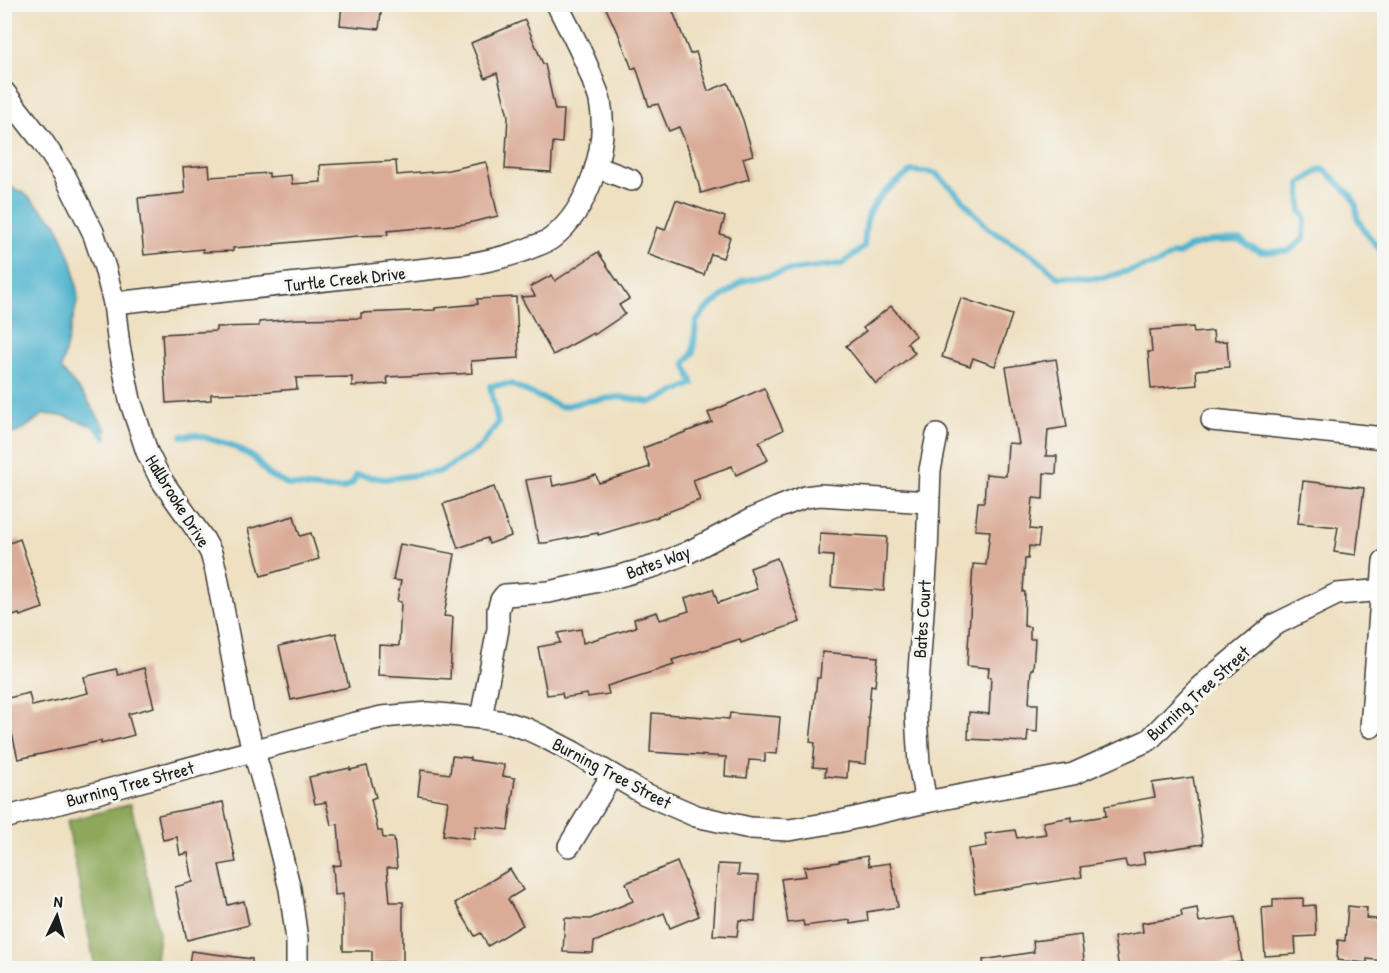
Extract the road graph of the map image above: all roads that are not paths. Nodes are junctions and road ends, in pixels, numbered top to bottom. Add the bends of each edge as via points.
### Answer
1 (557, 4) edge
2 (4, 92) edge
3 (596, 167) junction
4 (631, 180) dead end
5 (114, 303) junction
6 (1212, 420) dead end
7 (937, 435) dead end
8 (1384, 438) edge
9 (928, 502) junction
10 (1384, 561) edge
11 (1383, 590) edge
12 (482, 718) junction
13 (1371, 727) dead end
14 (254, 750) junction
15 (612, 775) junction
16 (926, 802) junction
17 (4, 818) edge
18 (570, 846) dead end
19 (297, 969) edge

1 - 3 street, Turtle Creek Drive via 589,67 600,100 602,128
2 - 5 street, Hallbrooke Drive via 43,142 81,206 100,250
3 - 4 street
3 - 5 street, Turtle Creek Drive via 581,203 551,238 492,261
5 - 14 street, Hallbrooke Drive via 130,400 147,452 211,553 243,714
6 - 8 street
7 - 9 street, Bates Court
9 - 12 street, Bates Way via 805,497 656,566 549,592 505,595 498,610
9 - 16 street, Bates Court via 916,715
10 - 11 street
11 - 13 street
11 - 16 street, Burning Tree Street via 1337,594 1274,625 1200,687 1149,740 1073,774
12 - 14 street, Burning Tree Street via 428,713 382,717
12 - 15 street, Burning Tree Street via 527,729
14 - 17 street, Burning Tree Street
14 - 19 street, Hallbrooke Drive via 290,889
15 - 16 street, Burning Tree Street via 696,816 750,828 789,830
15 - 18 street

